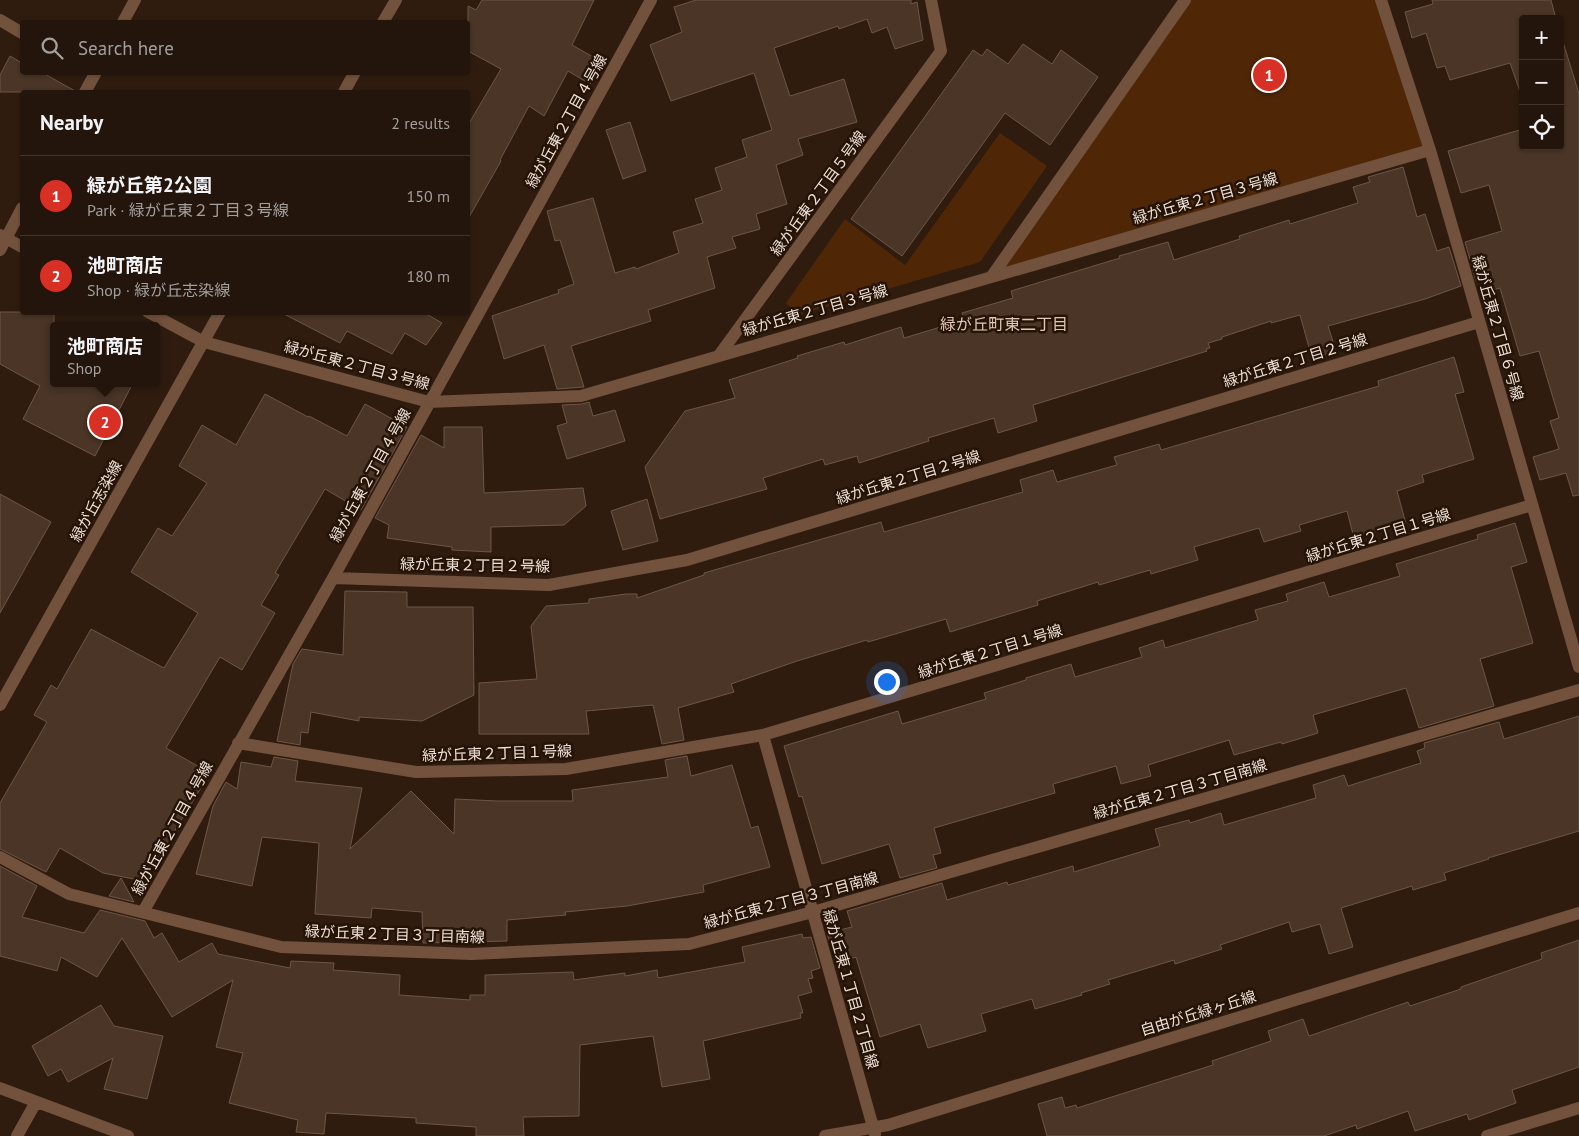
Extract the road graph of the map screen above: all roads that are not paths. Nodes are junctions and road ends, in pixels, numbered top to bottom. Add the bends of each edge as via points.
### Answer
1 (135, 0) edge
2 (396, 0) edge
3 (651, 0) edge
4 (931, 0) edge
5 (1185, 0) edge
6 (1381, 0) edge
7 (0, 20) edge
8 (124, 20) edge
9 (385, 20) edge
10 (20, 32) edge
11 (94, 75) edge
12 (353, 75) edge
13 (86, 90) edge
14 (345, 90) edge
15 (1430, 150) junction
16 (20, 211) edge
17 (2, 241) edge
18 (20, 246) edge
19 (992, 276) junction
20 (154, 315) edge
21 (218, 315) edge
22 (1479, 322) junction
23 (204, 342) junction
24 (720, 354) junction
25 (429, 402) junction
26 (1532, 505) junction
27 (332, 578) junction
28 (1579, 667) edge
29 (1579, 690) edge
30 (0, 705) edge
31 (763, 735) junction
32 (238, 743) junction
33 (0, 857) edge
34 (143, 912) junction
35 (813, 912) junction
36 (1579, 913) edge
37 (0, 1088) edge
38 (36, 1102) junction
39 (1579, 1108) edge
40 (874, 1132) edge
41 (17, 1136) edge
42 (128, 1136) edge
43 (825, 1136) edge
44 (1487, 1136) edge

1 - 8 street
2 - 9 street
3 - 25 street, 緑が丘東２丁目４号線
4 - 24 street, 緑が丘東２丁目５号線 via 941,51
5 - 19 street
6 - 15 street, 緑が丘東２丁目６号線
7 - 10 street
11 - 13 street
12 - 14 street
15 - 19 street, 緑が丘東２丁目３号線
15 - 22 street, 緑が丘東２丁目６号線
16 - 17 street
17 - 18 street
19 - 24 street, 緑が丘東２丁目３号線
20 - 23 street, 緑が丘東２丁目３号線
21 - 23 street, 緑が丘志染線
22 - 26 street, 緑が丘東２丁目６号線
22 - 27 street, 緑が丘東２丁目２号線 via 687,560 549,585
23 - 25 street, 緑が丘東２丁目３号線
23 - 30 street, 緑が丘志染線
24 - 25 street, 緑が丘東２丁目３号線 via 581,396
25 - 27 street, 緑が丘東２丁目４号線
26 - 28 street, 緑が丘東２丁目６号線
26 - 31 street, 緑が丘東２丁目１号線
27 - 32 street, 緑が丘東２丁目４号線
29 - 35 street, 緑が丘東２丁目３丁目南線
31 - 32 street, 緑が丘東２丁目１号線 via 566,769 416,772
31 - 35 street, 緑が丘東１丁目２丁目線
32 - 34 street, 緑が丘東２丁目４号線
33 - 34 street, 緑が丘東２丁目３丁目南線 via 69,894
34 - 35 street, 緑が丘東２丁目３丁目南線 via 281,947 472,954 689,944
35 - 40 street, 緑が丘東１丁目２丁目線
36 - 40 street, 自由が丘緑ヶ丘線
37 - 38 street
38 - 41 street
38 - 42 street
39 - 44 street
40 - 43 street, 自由が丘緑ヶ丘線

